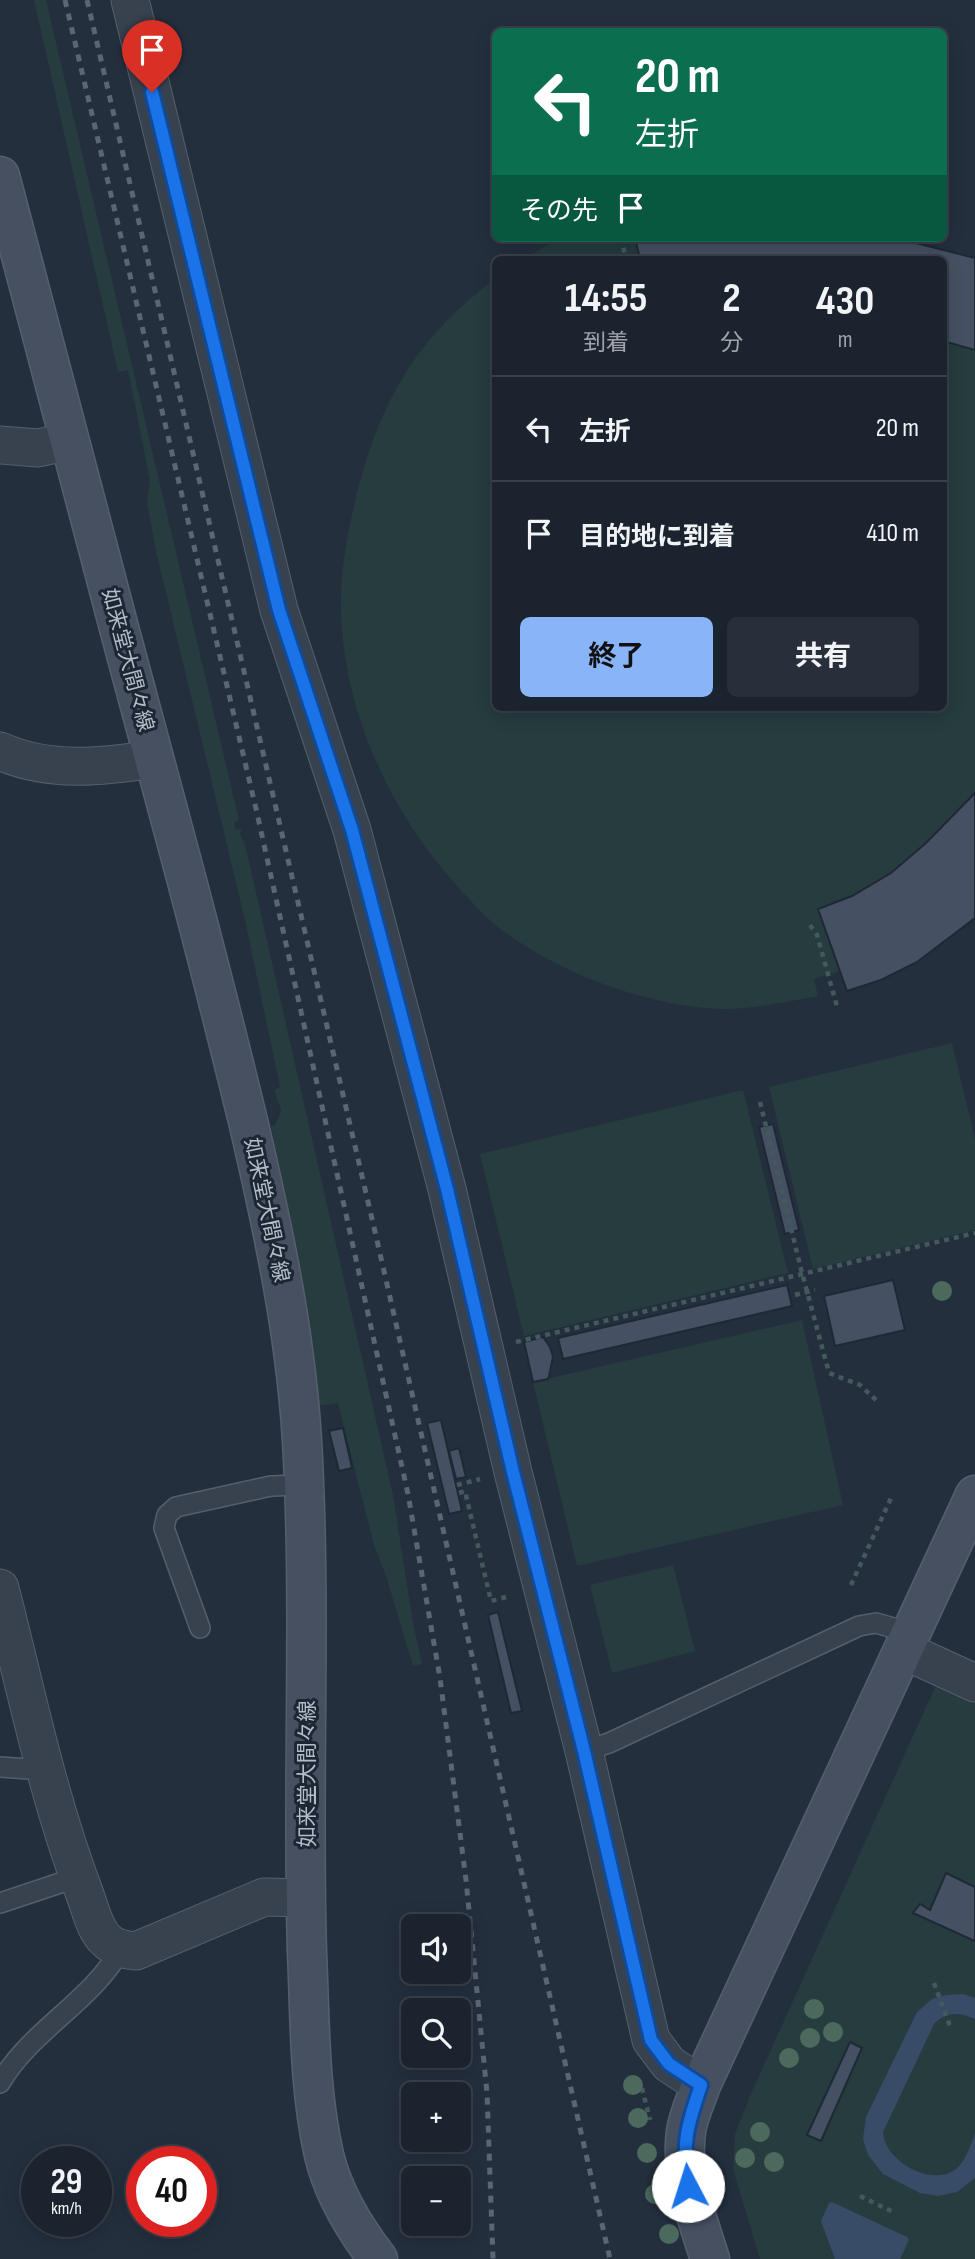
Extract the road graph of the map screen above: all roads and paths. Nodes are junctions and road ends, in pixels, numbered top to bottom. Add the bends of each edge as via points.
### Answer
1 (130, 0) edge
2 (0, 176) edge
3 (70, 441) junction
4 (0, 445) edge
5 (0, 751) edge
6 (154, 759) junction
7 (810, 925) dead end
8 (838, 1010) dead end
9 (760, 1102) dead end
10 (975, 1233) edge
11 (803, 1274) junction
12 (815, 1290) dead end
13 (795, 1295) dead end
14 (511, 1343) dead end
15 (876, 1400) dead end
16 (467, 1482) dead end
17 (304, 1485) junction
18 (457, 1485) dead end
19 (459, 1493) dead end
20 (975, 1494) edge
21 (892, 1496) dead end
22 (851, 1585) dead end
23 (0, 1588) edge
24 (513, 1595) dead end
25 (200, 1628) dead end
26 (907, 1642) junction
27 (975, 1683) edge
28 (584, 1751) junction
29 (0, 1767) edge
30 (46, 1768) junction
31 (78, 1877) junction
32 (306, 1898) junction
33 (0, 1903) edge
34 (121, 1949) junction
35 (934, 1983) dead end
36 (951, 2029) dead end
37 (0, 2083) edge
38 (701, 2085) junction
39 (860, 2196) dead end
40 (893, 2212) dead end
41 (379, 2259) edge
42 (710, 2259) edge

1 - 28 street via 279,610 335,773 390,971
2 - 3 main road, 如来堂大間々線
3 - 4 street via 38,448
3 - 6 main road, 如来堂大間々線
5 - 6 street via 60,767
6 - 17 main road, 如来堂大間々線 via 211,968 268,1207 296,1367
7 - 8 path via 817,935
9 - 11 path
10 - 11 path
11 - 14 path
11 - 15 path via 829,1373 860,1385
12 - 13 path, bridge
16 - 18 path
17 - 25 lane via 271,1486 176,1507 167,1515 164,1528
17 - 32 main road, 如来堂大間々線
19 - 24 path via 465,1491 491,1601
20 - 26 main road
21 - 22 path
23 - 30 street
26 - 27 street
26 - 28 lane via 876,1623 859,1626
26 - 38 main road
28 - 38 street via 651,2040 669,2064
29 - 30 lane
30 - 31 street
31 - 33 lane
31 - 34 street via 98,1929
32 - 34 street via 264,1897 152,1947
32 - 41 main road, 如来堂大間々線 via 311,2053 325,2161 355,2228
34 - 37 lane via 96,1984 45,2031
35 - 36 path
38 - 42 main road via 687,2129 684,2157
39 - 40 path

